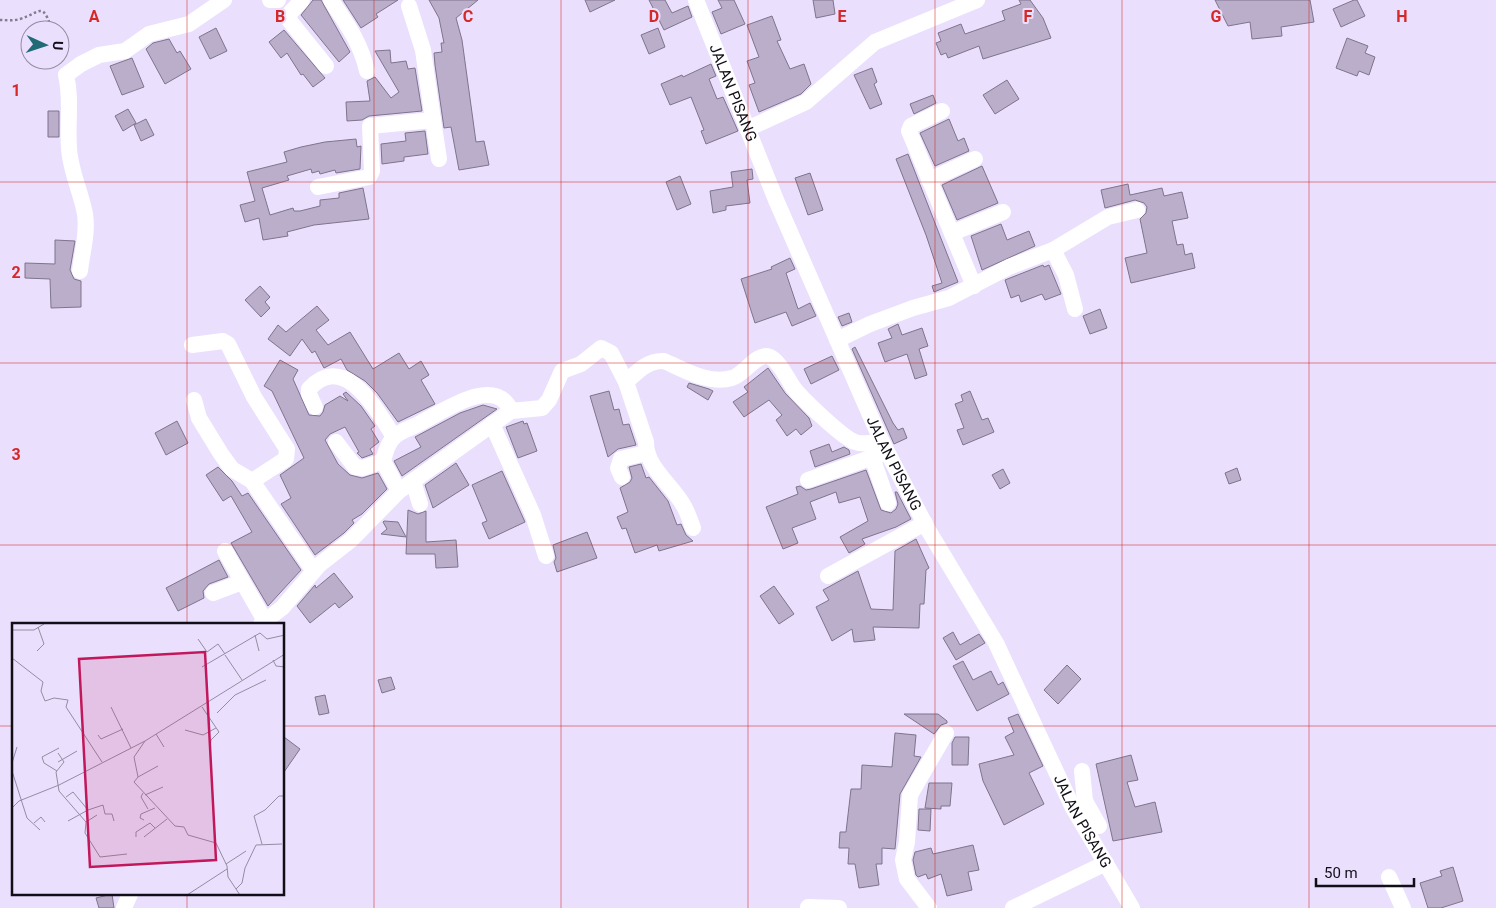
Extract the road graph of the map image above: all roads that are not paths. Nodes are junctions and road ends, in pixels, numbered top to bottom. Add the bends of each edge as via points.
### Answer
1 (224, 0) edge
2 (270, 0) edge
3 (278, 0) edge
4 (302, 0) edge
5 (331, 0) edge
6 (696, 0) edge
7 (977, 0) edge
8 (411, 2) edge
9 (326, 66) dead end
10 (367, 71) dead end
11 (942, 111) dead end
12 (434, 120) junction
13 (747, 129) junction
14 (439, 158) dead end
15 (975, 159) dead end
16 (929, 180) junction
17 (318, 187) dead end
18 (1137, 210) dead end
19 (1002, 212) dead end
20 (952, 233) junction
21 (1053, 250) junction
22 (80, 271) dead end
23 (974, 286) junction
24 (1075, 309) dead end
25 (836, 340) junction
26 (192, 345) dead end
27 (626, 382) junction
28 (194, 400) dead end
29 (316, 407) dead end
30 (511, 411) junction
31 (492, 424) junction
32 (394, 437) junction
33 (336, 442) dead end
34 (880, 450) junction
35 (646, 452) junction
36 (383, 461) junction
37 (622, 478) dead end
38 (808, 480) dead end
39 (252, 481) junction
40 (413, 481) junction
41 (399, 491) junction
42 (888, 503) dead end
43 (420, 504) dead end
44 (925, 523) junction
45 (693, 528) dead end
46 (225, 551) dead end
47 (546, 556) dead end
48 (313, 570) junction
49 (828, 576) dead end
50 (242, 582) junction
51 (213, 593) dead end
52 (263, 623) edge
53 (946, 733) dead end
54 (1082, 771) dead end
55 (1079, 804) junction
56 (1099, 826) dead end
57 (1106, 864) junction
58 (1389, 877) dead end
59 (129, 896) edge
60 (808, 907) edge
61 (124, 908) edge
62 (839, 908) edge
63 (929, 908) edge
64 (1013, 908) edge
65 (1132, 908) edge
66 (1403, 908) edge

1 - 22 street via 189,24 150,34 125,51 99,55 66,75 70,163 85,215
2 - 3 street
4 - 9 street via 290,13 289,20
5 - 10 street via 352,29 362,49
6 - 13 street, JALAN PISANG
7 - 13 street via 875,42 806,102
8 - 12 street via 423,50
11 - 16 street via 912,126 909,131
12 - 14 street
12 - 17 street via 370,126 372,171 369,177
13 - 25 street, JALAN PISANG
15 - 16 street
16 - 20 street
18 - 21 street via 1108,217
19 - 20 street
20 - 23 street
21 - 23 street via 1009,267
21 - 24 street via 1066,275
23 - 25 street via 949,298 870,324
25 - 34 street, JALAN PISANG
26 - 39 street via 223,341 228,344 254,397 287,450 286,459
27 - 30 street via 611,353 601,348 581,364 562,371 542,408
27 - 34 street via 657,361 709,380 732,378 741,375 760,356 768,356 800,395 854,442
27 - 35 street via 646,442
28 - 39 street via 199,418 224,459
29 - 32 street via 308,394 309,389 330,376 337,376 357,387
30 - 31 street
30 - 32 street via 498,397 481,395 443,410
31 - 40 street
31 - 47 street via 533,515
32 - 36 street
33 - 36 street via 355,467 363,468
34 - 38 street
34 - 42 street
34 - 44 street, JALAN PISANG
35 - 37 street via 621,459 618,468
35 - 45 street via 683,504
36 - 41 street
39 - 48 street
40 - 41 street
40 - 43 street
41 - 48 street via 351,540
44 - 49 street
44 - 55 street, JALAN PISANG via 996,643
46 - 50 street
48 - 52 street via 290,601
50 - 51 street
50 - 52 street
53 - 63 street via 910,794 903,860 907,879
54 - 55 street
55 - 56 street
55 - 57 street, JALAN PISANG
57 - 64 street
57 - 65 street, JALAN PISANG
58 - 66 street
59 - 61 street
60 - 62 street

